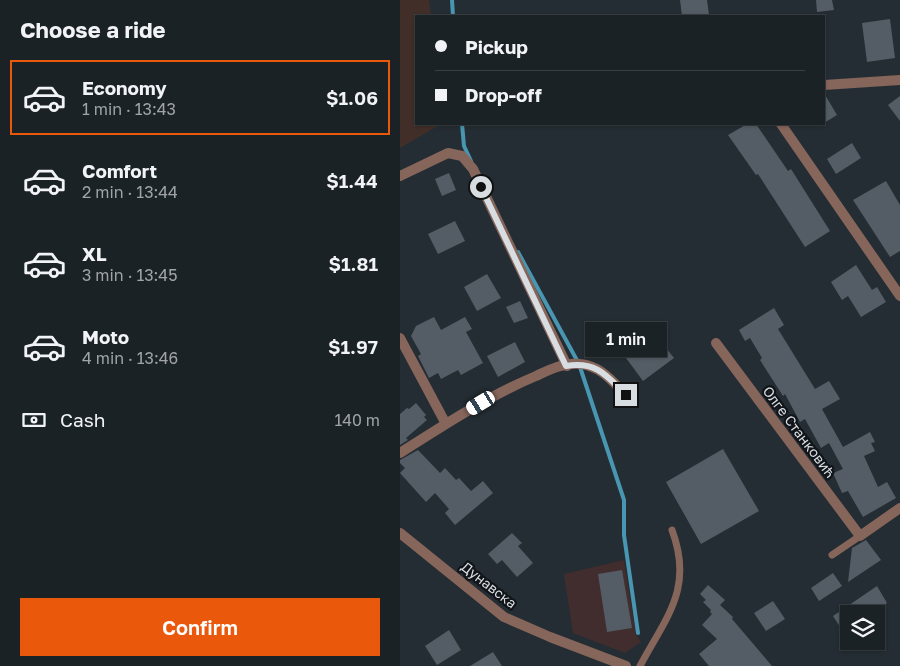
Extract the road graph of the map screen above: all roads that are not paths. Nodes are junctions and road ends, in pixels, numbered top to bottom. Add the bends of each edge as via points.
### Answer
1 (900, 80) edge
2 (825, 86) edge
3 (782, 125) edge
4 (400, 176) edge
5 (900, 296) edge
6 (400, 338) edge
7 (716, 344) dead end
8 (566, 366) junction
9 (626, 395) dead end
10 (446, 424) junction
11 (400, 453) edge
12 (900, 508) edge
13 (672, 530) dead end
14 (400, 533) edge
15 (860, 536) junction
16 (832, 555) dead end
17 (626, 666) edge
18 (640, 666) edge

1 - 2 street
3 - 5 street
4 - 8 street via 448,153 462,156 473,169
6 - 10 street
7 - 15 street, Олге Станковић
8 - 9 street via 579,364 601,370
8 - 10 street via 522,382
10 - 11 street
12 - 15 street
13 - 18 lane via 681,564 678,591
14 - 17 street, Дунавска via 504,617
15 - 16 lane

